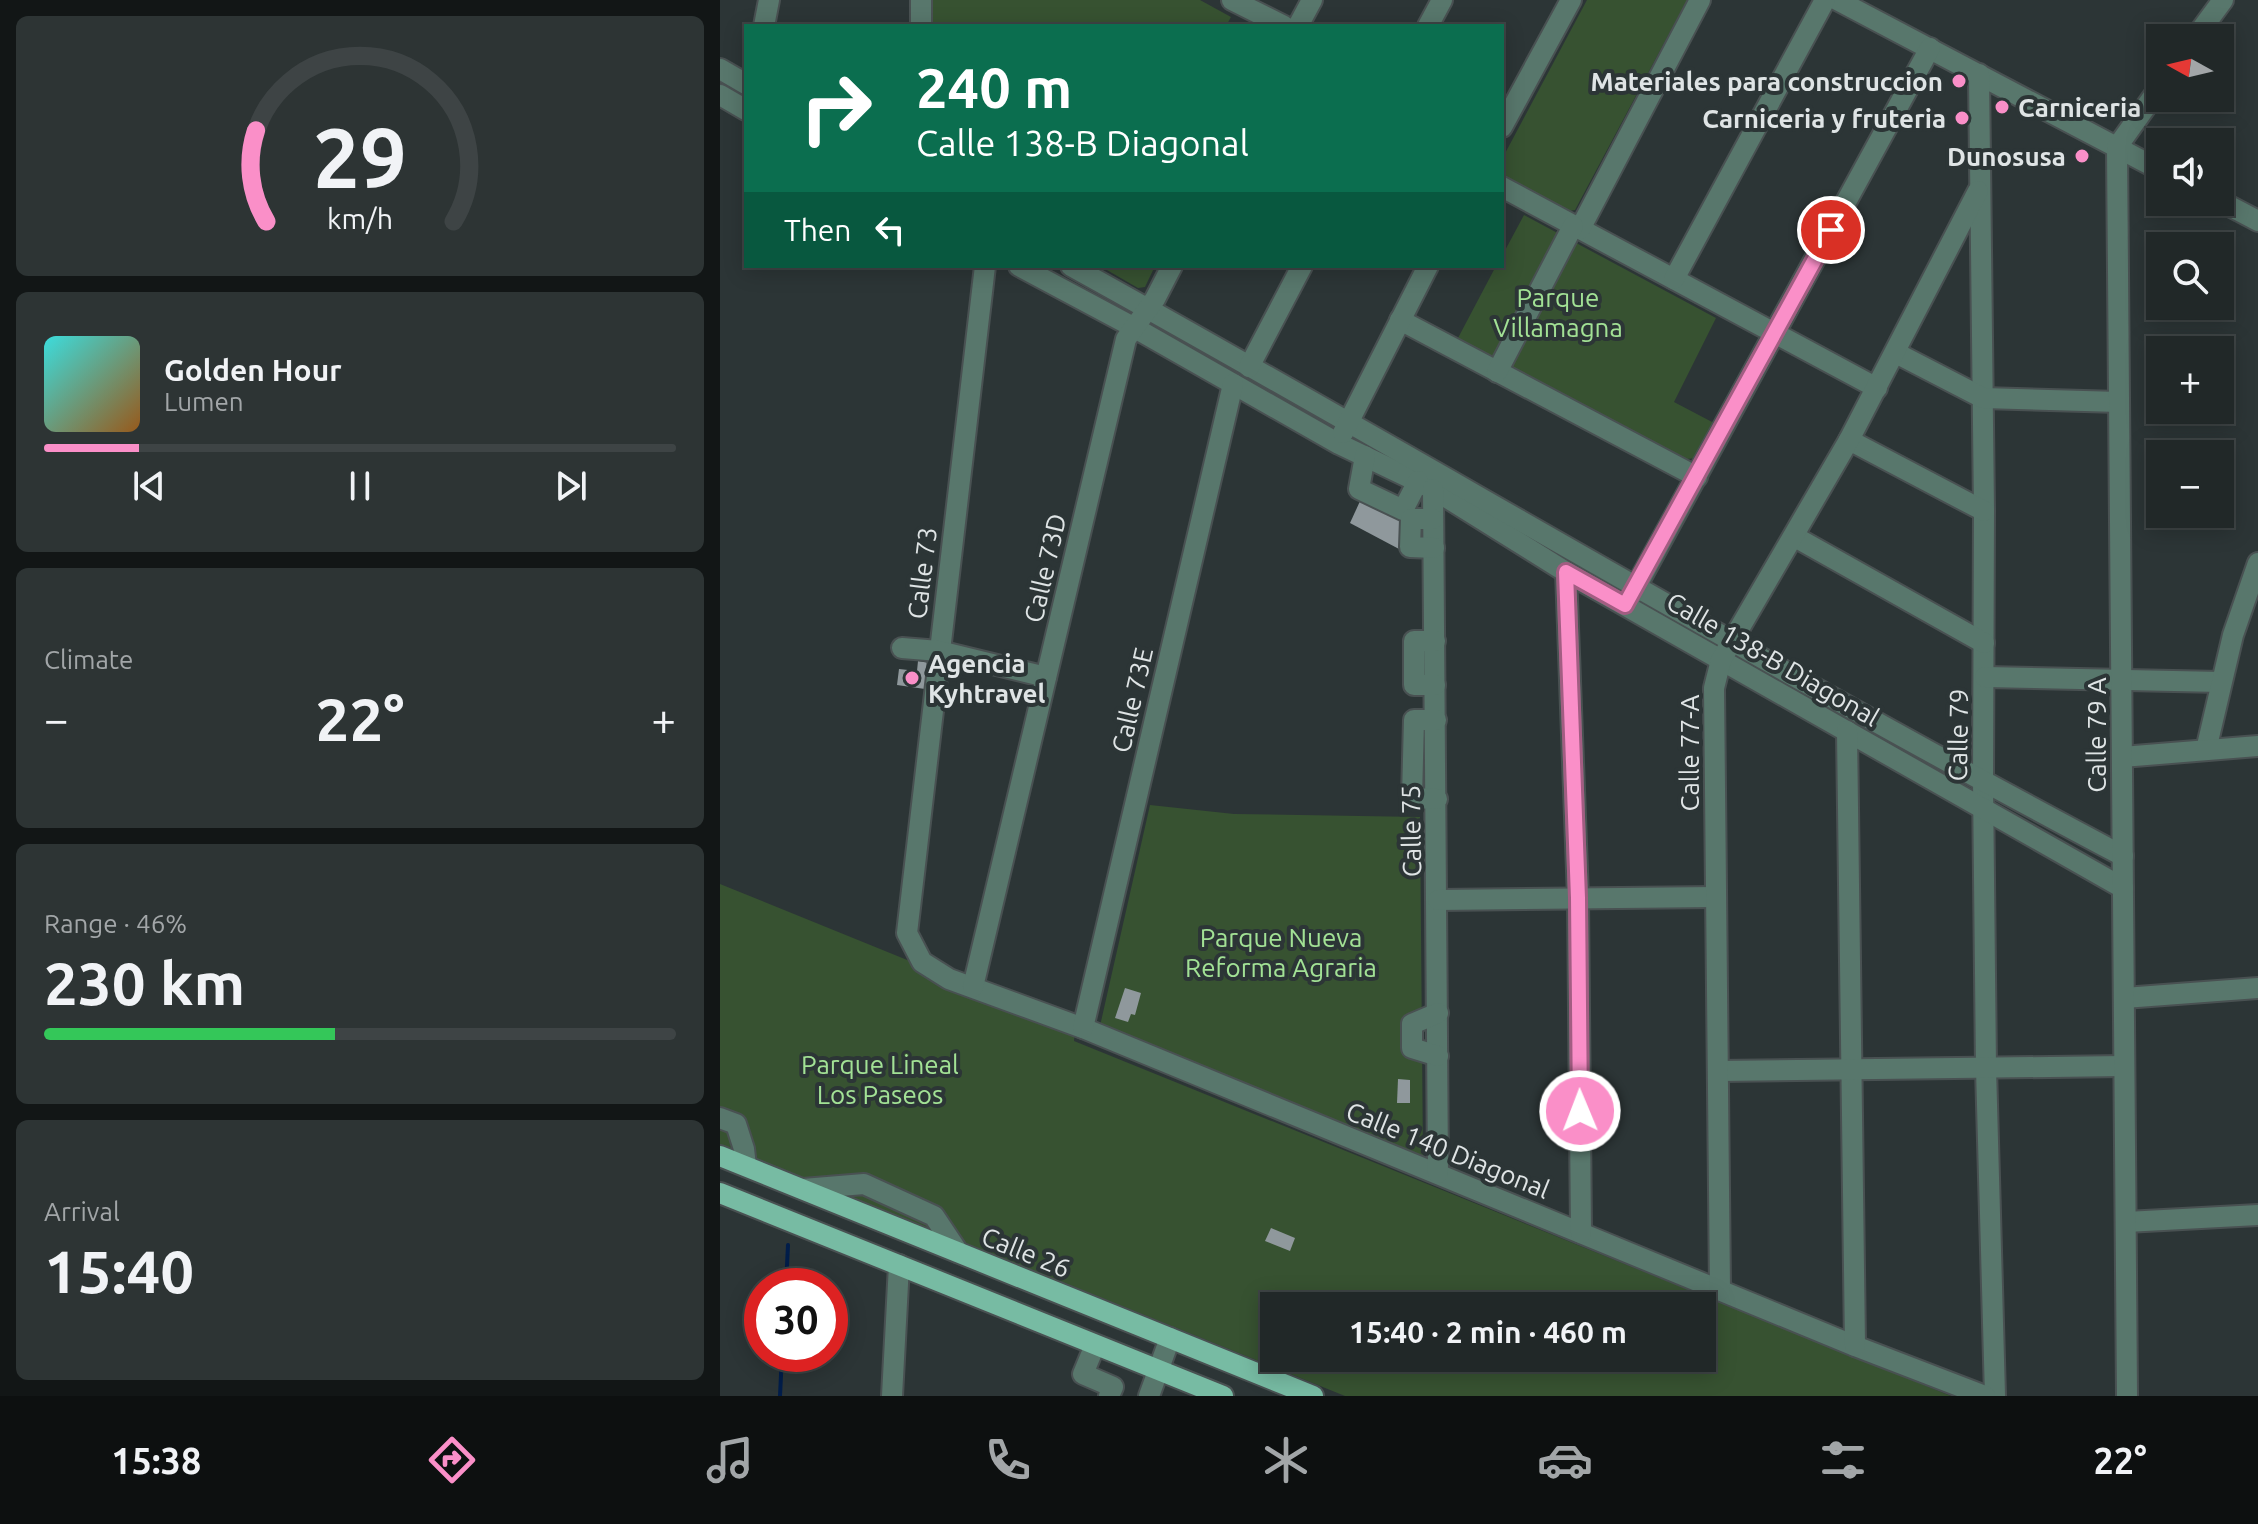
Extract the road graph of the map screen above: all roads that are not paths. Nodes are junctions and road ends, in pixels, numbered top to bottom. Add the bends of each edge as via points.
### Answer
1 (769, 0) edge
2 (921, 0) edge
3 (1232, 0) edge
4 (1312, 0) edge
5 (1442, 0) edge
6 (1571, 0) edge
7 (1700, 0) edge
8 (1825, 0) edge
9 (1837, 0) edge
10 (2223, 0) edge
11 (764, 24) edge
12 (921, 24) edge
13 (1280, 24) edge
14 (1299, 24) edge
15 (1429, 24) edge
16 (2205, 24) edge
17 (1930, 48) junction
18 (720, 69) edge
19 (1979, 74) junction
20 (744, 83) edge
21 (720, 95) edge
22 (2146, 107) edge
23 (744, 109) edge
24 (1504, 123) edge
25 (2117, 147) junction
26 (2146, 163) edge
27 (1980, 187) junction
28 (1504, 188) edge
29 (2234, 208) edge
30 (2258, 221) edge
31 (1577, 228) junction
32 (985, 268) edge
33 (1023, 268) edge
34 (1075, 268) edge
35 (1171, 268) edge
36 (1301, 268) edge
37 (1427, 268) edge
38 (1674, 279) junction
39 (1148, 309) junction
40 (1400, 320) junction
41 (1135, 328) junction
42 (1775, 333) junction
43 (1896, 353) junction
44 (1249, 367) junction
45 (1497, 372) junction
46 (1233, 384) junction
47 (1877, 388) junction
48 (1983, 398) junction
49 (2119, 402) junction
50 (1347, 420) junction
51 (1849, 440) junction
52 (1339, 444) junction
53 (1365, 456) junction
54 (1697, 477) junction
55 (1425, 485) junction
56 (1984, 511) junction
57 (1795, 537) junction
58 (2258, 563) edge
59 (1566, 572) junction
60 (1637, 586) junction
61 (1625, 605) junction
62 (1984, 643) junction
63 (902, 648) dead end
64 (939, 651) junction
65 (1726, 651) junction
66 (1046, 677) junction
67 (1985, 677) junction
68 (2121, 681) junction
69 (2221, 682) junction
70 (1847, 731) junction
71 (2258, 746) edge
72 (2206, 750) junction
73 (2122, 757) junction
74 (1983, 782) junction
75 (1983, 809) junction
76 (2123, 856) junction
77 (2123, 888) junction
78 (1716, 897) junction
79 (1578, 898) junction
80 (1438, 900) junction
81 (907, 933) joint
82 (973, 987) junction
83 (2258, 988) edge
84 (2124, 998) junction
85 (1083, 1028) junction
86 (2124, 1066) junction
87 (1986, 1068) junction
88 (1852, 1069) junction
89 (1718, 1071) junction
90 (720, 1118) edge
91 (720, 1156) edge
92 (746, 1166) junction
93 (1438, 1173) junction
94 (720, 1193) edge
95 (2258, 1215) edge
96 (2126, 1222) junction
97 (1581, 1233) junction
98 (899, 1265) junction
99 (1720, 1290) junction
100 (1170, 1338) junction
101 (1095, 1345) junction
102 (1855, 1346) junction
103 (1158, 1370) junction
104 (892, 1396) edge
105 (1109, 1396) edge
106 (1149, 1396) edge
107 (1223, 1396) edge
108 (1313, 1396) edge
109 (1985, 1396) edge
110 (1995, 1396) edge
111 (2127, 1396) edge

1 - 11 street
2 - 12 street
3 - 13 street
4 - 14 street
5 - 15 street
6 - 24 street
7 - 31 street
8 - 38 street
9 - 17 street
10 - 16 street
17 - 19 street
17 - 42 street
18 - 20 street
19 - 25 street
19 - 27 street, Calle 79
21 - 23 street
22 - 25 street
25 - 26 street
25 - 49 street, Calle 79 A
27 - 43 street, Calle 77-A
27 - 48 street, Calle 79
28 - 31 street
29 - 30 street
31 - 38 street
31 - 45 street
32 - 64 street, Calle 73
33 - 41 street, Calle 138-B Diagonal
34 - 39 street, Calle 138-B Diagonal
35 - 39 street, Calle 73D
36 - 44 street
37 - 40 street
38 - 42 street
39 - 41 street, Calle 73D
39 - 44 street, Calle 138-B Diagonal
40 - 45 street
40 - 50 street
41 - 46 street, Calle 138-B Diagonal
41 - 66 street, Calle 73D via 1126,339
42 - 47 street
42 - 54 street
43 - 47 street, Calle 77-A
43 - 48 street
44 - 50 street, Calle 138-B Diagonal
45 - 54 street
46 - 52 street, Calle 138-B Diagonal
46 - 85 street, Calle 73E
47 - 51 street, Calle 77-A
48 - 49 street
48 - 56 street, Calle 79
49 - 68 street, Calle 79 A
50 - 52 street
50 - 60 street, Calle 138-B Diagonal
51 - 56 street
51 - 57 street, Calle 77-A
52 - 53 street, Calle 138-B Diagonal
53 - 55 street, Calle 138-B Diagonal
53 - 55 street via 1359,489 1403,510
54 - 60 street
55 - 59 street, Calle 138-B Diagonal
55 - 80 street, Calle 75 via 1434,548
56 - 62 street, Calle 79
57 - 62 street
57 - 65 street, Calle 77-A
58 - 69 street
59 - 61 street, Calle 138-B Diagonal
59 - 79 street
60 - 61 street
60 - 65 street, Calle 138-B Diagonal
61 - 65 street, Calle 138-B Diagonal
62 - 67 street, Calle 79
63 - 64 street
64 - 66 street
64 - 81 street, Calle 73
65 - 70 street, Calle 138-B Diagonal
65 - 74 street, Calle 138-B Diagonal
65 - 78 street, Calle 77-A via 1714,688
66 - 82 street, Calle 73D
67 - 68 street
67 - 74 street, Calle 79
68 - 69 street
68 - 73 street, Calle 79 A
69 - 72 street
70 - 75 street, Calle 138-B Diagonal
70 - 88 street
71 - 72 street
72 - 73 street
73 - 76 street, Calle 79 A
74 - 75 street, Calle 79
74 - 76 street, Calle 138-B Diagonal
75 - 77 street, Calle 138-B Diagonal
75 - 87 street, Calle 79
76 - 77 street, Calle 79 A
77 - 84 street, Calle 79 A
78 - 79 street
78 - 89 street, Calle 77-A
79 - 80 street
79 - 97 street
80 - 93 street, Calle 75
81 - 82 street, Calle 140 Diagonal via 922,962
82 - 85 street, Calle 140 Diagonal
83 - 84 street
84 - 86 street, Calle 79 A
85 - 93 street, Calle 140 Diagonal
86 - 87 street
86 - 96 street, Calle 79 A
87 - 88 street
87 - 110 street, Calle 79
88 - 89 street
88 - 102 street
89 - 99 street, Calle 77-A
90 - 92 street via 736,1124
91 - 92 main road, Calle 26
92 - 100 main road, Calle 26
93 - 97 street, Calle 140 Diagonal
94 - 98 main road
95 - 96 street
96 - 111 street, Calle 79 A
97 - 99 street, Calle 140 Diagonal
98 - 101 main road
98 - 104 street
99 - 102 street, Calle 140 Diagonal
100 - 103 street
100 - 108 main road, Calle 26
101 - 103 main road
101 - 105 street via 1083,1374 1113,1387
102 - 109 street, Calle 140 Diagonal
103 - 106 street
103 - 107 main road

